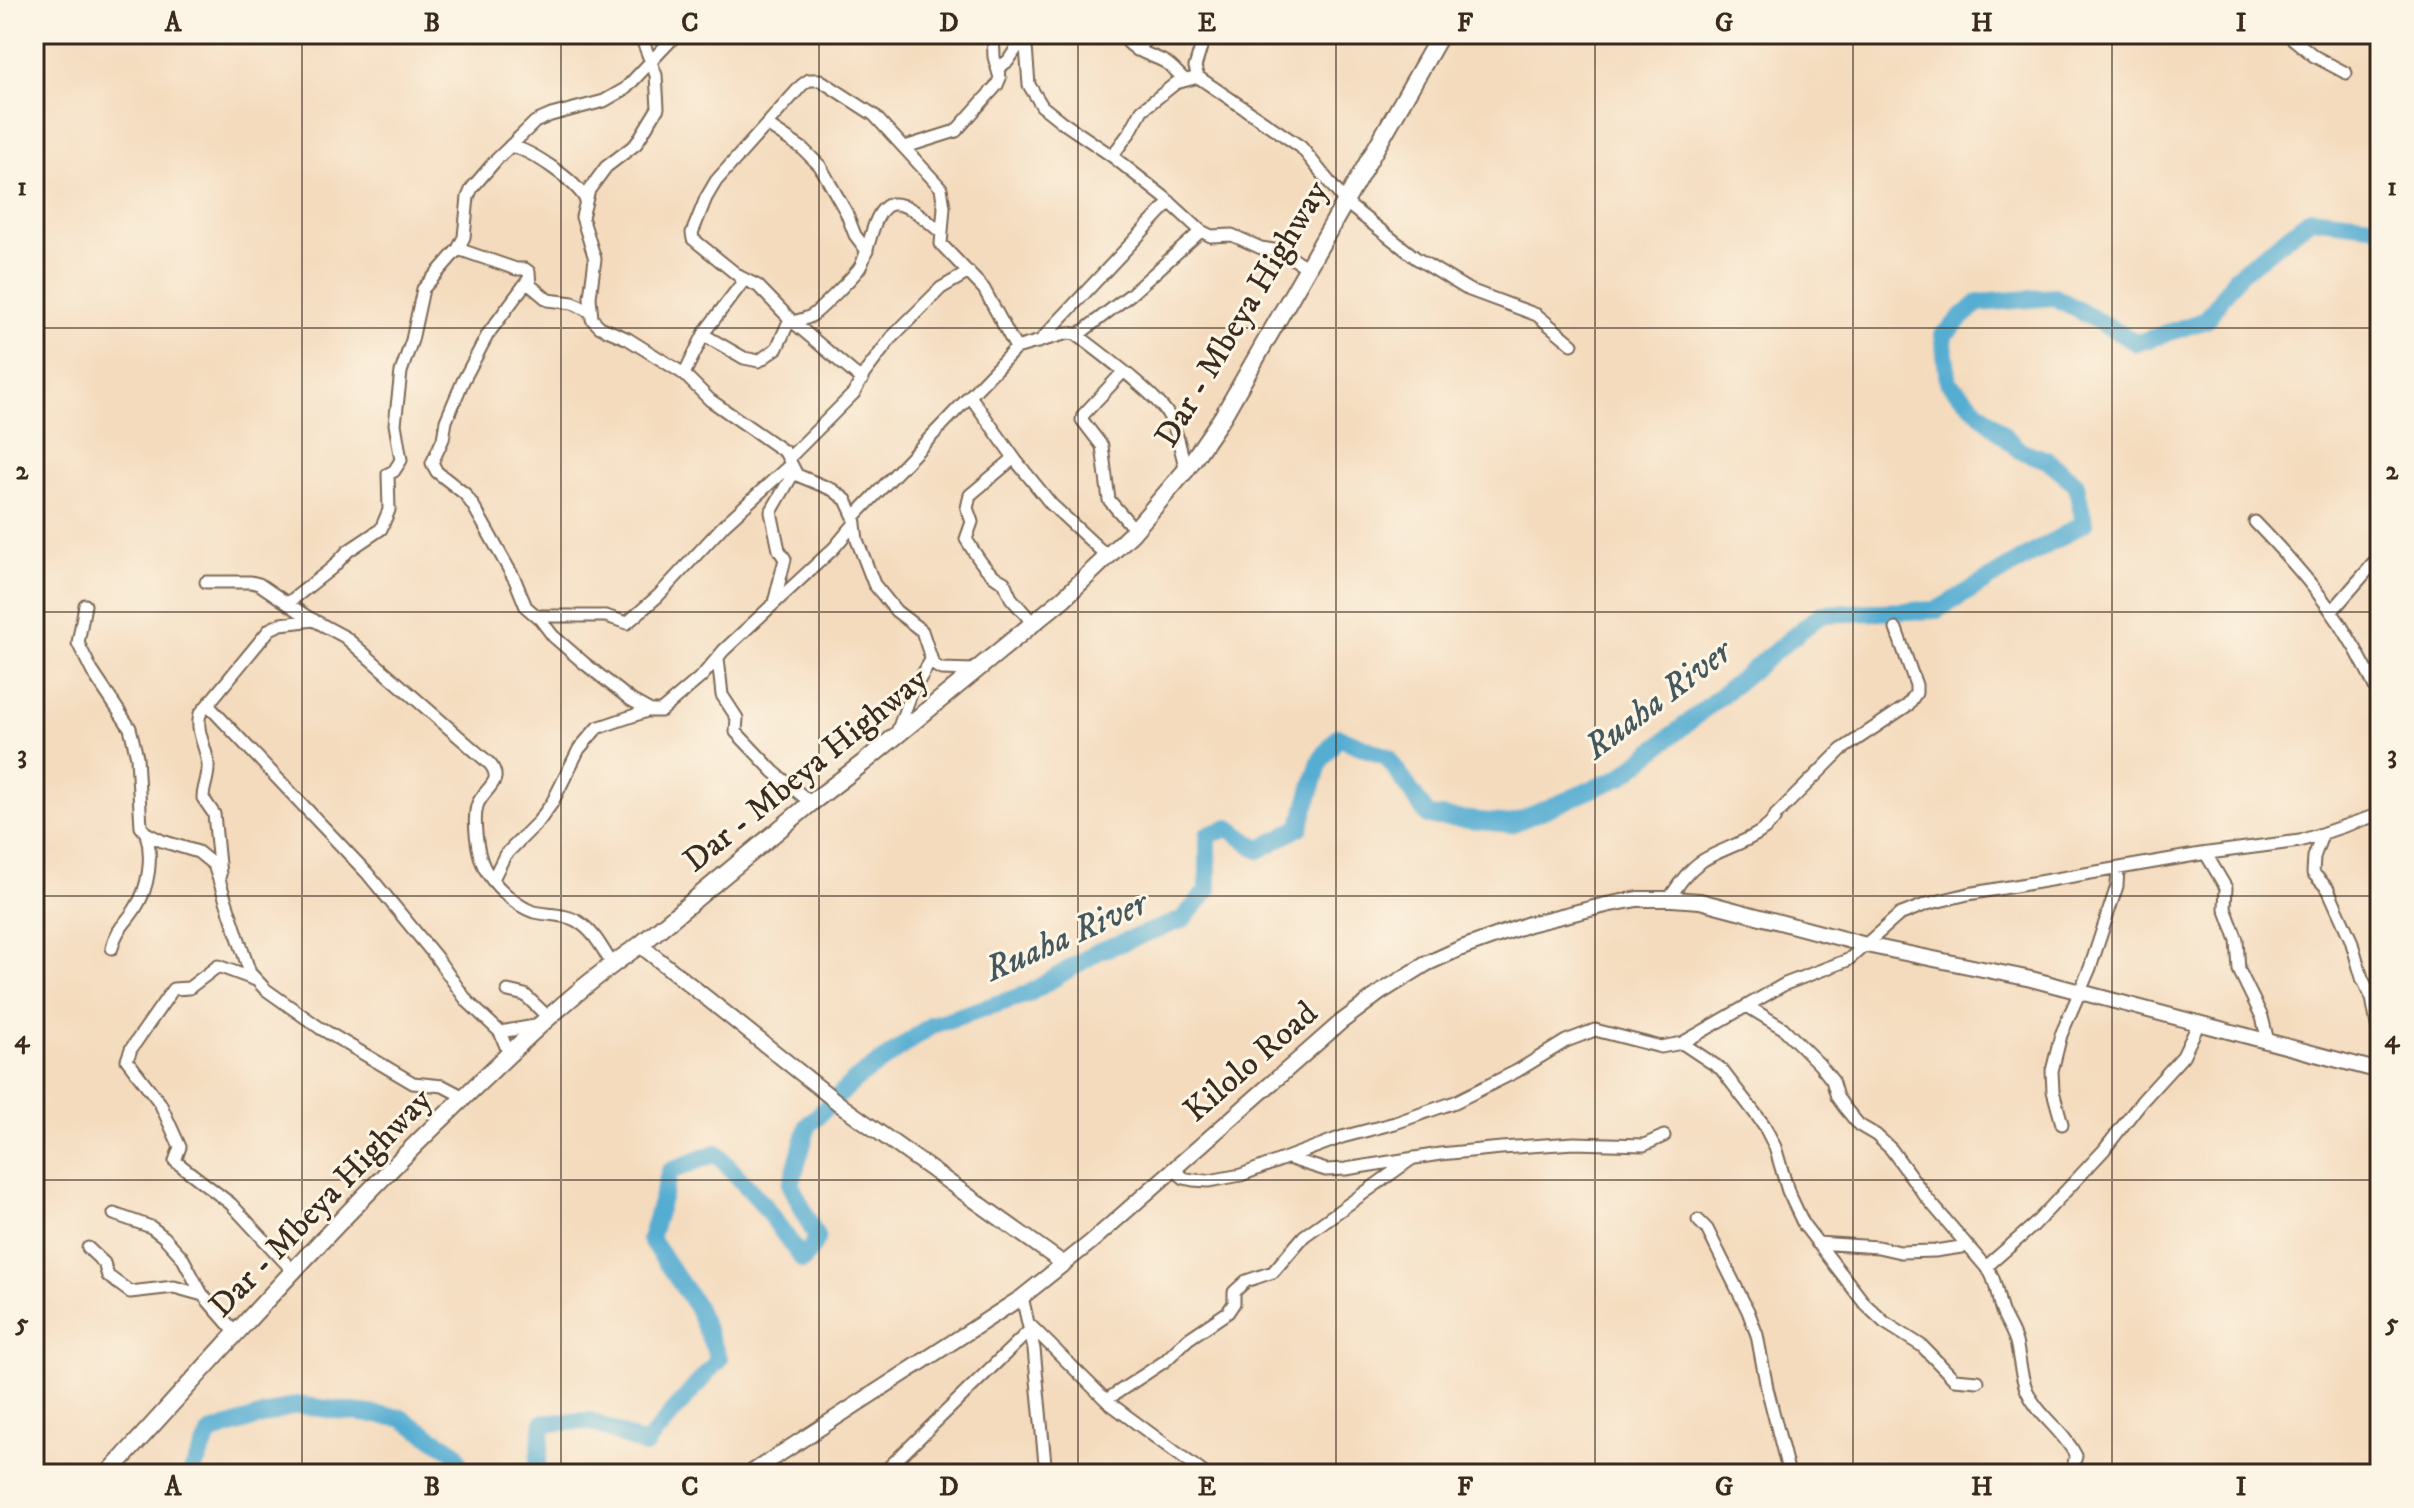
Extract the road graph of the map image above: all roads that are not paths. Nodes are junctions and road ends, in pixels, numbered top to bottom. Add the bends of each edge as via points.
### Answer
1 (640, 34) edge
2 (993, 34) edge
3 (1026, 34) edge
4 (1122, 34) edge
5 (1151, 34) edge
6 (1205, 34) edge
7 (1441, 34) edge
8 (2287, 34) edge
9 (675, 36) edge
10 (1136, 50) junction
11 (652, 61) junction
12 (998, 68) junction
13 (2346, 73) dead end
14 (656, 75) junction
15 (1198, 77) junction
16 (1184, 79) junction
17 (767, 125) junction
18 (510, 146) junction
19 (905, 147) junction
20 (1112, 156) junction
21 (586, 200) junction
22 (1170, 202) junction
23 (1346, 203) junction
24 (1201, 231) junction
25 (941, 232) junction
26 (458, 249) junction
27 (867, 251) junction
28 (1309, 268) junction
29 (969, 272) junction
30 (740, 277) junction
31 (528, 280) junction
32 (591, 312) junction
33 (792, 320) junction
34 (704, 335) junction
35 (1078, 335) junction
36 (1039, 343) junction
37 (1572, 344) dead end
38 (1016, 348) junction
39 (1123, 372) junction
40 (684, 374) junction
41 (862, 380) junction
42 (970, 396) junction
43 (1014, 458) junction
44 (791, 464) junction
45 (1186, 470) junction
46 (854, 520) junction
47 (2255, 522) dead end
48 (1135, 530) junction
49 (2380, 556) edge
50 (1108, 557) junction
51 (206, 582) dead end
52 (288, 603) junction
53 (774, 604) junction
54 (85, 605) dead end
55 (2333, 610) junction
56 (537, 616) junction
57 (314, 620) junction
58 (1033, 623) junction
59 (1896, 629) dead end
60 (718, 657) junction
61 (931, 660) junction
62 (974, 670) junction
63 (2380, 698) edge
64 (208, 705) junction
65 (649, 710) junction
66 (896, 736) junction
67 (811, 803) junction
68 (2380, 814) edge
69 (146, 833) junction
70 (2322, 835) junction
71 (2206, 854) junction
72 (2118, 869) junction
73 (493, 879) junction
74 (221, 884) junction
75 (1669, 899) junction
76 (640, 945) junction
77 (1866, 945) junction
78 (112, 948) dead end
79 (612, 964) junction
80 (256, 980) junction
81 (508, 991) dead end
82 (2080, 993) junction
83 (1747, 1006) junction
84 (546, 1021) junction
85 (2198, 1025) junction
86 (500, 1032) junction
87 (2268, 1041) junction
88 (2380, 1041) edge
89 (1682, 1043) junction
90 (509, 1054) junction
91 (2380, 1071) edge
92 (464, 1097) junction
93 (2062, 1124) dead end
94 (1664, 1136) dead end
95 (1288, 1158) junction
96 (1413, 1158) junction
97 (1173, 1169) junction
98 (114, 1214) dead end
99 (1698, 1220) dead end
100 (1817, 1243) junction
101 (1968, 1246) junction
102 (88, 1248) dead end
103 (1064, 1264) junction
104 (1986, 1267) junction
105 (293, 1271) junction
106 (203, 1295) junction
107 (1022, 1297) junction
108 (1029, 1327) junction
109 (236, 1333) junction
110 (1978, 1381) dead end
111 (1106, 1400) junction
112 (108, 1474) edge
113 (749, 1474) edge
114 (882, 1474) edge
115 (1046, 1474) edge
116 (1205, 1474) edge
117 (1789, 1474) edge
118 (2071, 1474) edge

1 - 11 street
2 - 12 street
3 - 12 street
3 - 20 street via 1027,75 1035,98
4 - 10 street
5 - 10 street
6 - 15 street via 1195,67
7 - 23 highway, Dar - Mbeya Highway
8 - 13 street
9 - 11 street
9 - 14 street
10 - 16 street via 1164,61
11 - 14 street
11 - 18 street via 625,89 604,101 535,122
12 - 19 street via 997,85 959,129
14 - 21 street via 658,108 636,144 594,180
15 - 16 street
15 - 23 street via 1306,151
16 - 20 street via 1142,110
17 - 19 street via 802,85 820,80 874,115
17 - 27 street via 820,166
17 - 30 street via 710,188 692,233 694,241
18 - 21 street via 528,152 569,181
18 - 26 street via 472,188
19 - 25 street via 942,190
20 - 22 street
21 - 32 street via 582,217 595,259
22 - 24 street
22 - 36 street
23 - 28 highway, Dar - Mbeya Highway
23 - 37 street via 1446,277 1525,309
24 - 28 street via 1279,251
24 - 35 street
25 - 27 street via 892,204 877,216
25 - 29 street via 941,244
26 - 31 street via 525,269
26 - 52 street via 425,284 401,372 395,424 401,460 388,474 386,519
27 - 33 street via 861,266 815,313
28 - 45 highway, Dar - Mbeya Highway
29 - 38 street
29 - 41 street via 941,288 892,337
30 - 33 street via 758,286
30 - 34 street via 740,285
31 - 32 street via 544,298
31 - 56 street via 488,334 463,381 432,463 465,494 526,607
32 - 40 street via 600,327
33 - 34 street via 777,348 759,361
33 - 41 street
34 - 40 street
35 - 36 street
35 - 39 street
36 - 38 street
38 - 42 street
39 - 45 street via 1169,414
39 - 48 street via 1082,420 1102,446 1109,500
40 - 44 street via 710,400 782,450
41 - 44 street
42 - 43 street
42 - 46 street
43 - 50 street via 1051,504
43 - 58 street via 970,495 972,522 966,539
44 - 46 street via 799,477 846,500
44 - 53 street via 771,512 785,559
44 - 56 street via 627,623 606,616
45 - 48 highway, Dar - Mbeya Highway
46 - 53 street via 834,548
46 - 61 street via 874,584 922,631
47 - 55 street
48 - 50 highway, Dar - Mbeya Highway
49 - 55 street
50 - 58 highway, Dar - Mbeya Highway
51 - 52 street via 251,582
52 - 57 street
53 - 60 street
54 - 69 street via 78,643 130,728 140,825
55 - 63 street
56 - 65 street via 584,663
57 - 64 street via 270,629
57 - 73 street via 345,637 496,771 495,781 477,805 476,818 481,859
58 - 62 highway, Dar - Mbeya Highway
59 - 75 street via 1916,685 1908,705 1841,750 1769,826 1701,861
60 - 65 street via 661,711
60 - 67 street via 722,695 737,718 736,732
61 - 62 street via 941,669
61 - 66 street
62 - 66 highway, Dar - Mbeya Highway
64 - 74 street via 198,721 208,763 203,798 214,814
64 - 86 street via 367,873 467,1001
65 - 73 street via 597,728 579,749 552,803 505,855
66 - 67 highway, Dar - Mbeya Highway
67 - 76 highway, Dar - Mbeya Highway
68 - 70 street
69 - 74 street via 198,852 214,865
69 - 78 street via 150,864 141,899 115,934
70 - 71 street
70 - 88 street via 2313,873 2328,889 2351,940 2372,998
71 - 72 street
71 - 87 street via 2226,888 2225,908 2237,940 2239,970
72 - 77 street via 1927,904 1899,915
72 - 82 street via 2117,886
73 - 79 street via 530,911 578,922
74 - 80 street
75 - 77 main road, Kilolo Road via 1700,901
75 - 97 main road, Kilolo Road via 1637,899 1529,924 1426,964 1341,1022
76 - 79 highway, Dar - Mbeya Highway
76 - 103 main road via 842,1106
77 - 82 main road, Kilolo Road
77 - 83 street via 1848,960 1793,980
79 - 84 highway, Dar - Mbeya Highway
80 - 92 street via 320,1028 413,1083 443,1086
80 - 105 street via 218,966 189,988 173,989 127,1060 160,1103 180,1147 175,1161 231,1204
81 - 84 street via 525,995
82 - 85 main road, Kilolo Road
82 - 93 street via 2052,1071
83 - 89 street
83 - 101 street via 1783,1028 1819,1064 1845,1108 1891,1149
84 - 86 street
84 - 90 highway, Dar - Mbeya Highway
85 - 87 main road, Kilolo Road
85 - 104 street via 2183,1056 2104,1150
86 - 90 street
87 - 91 main road, Kilolo Road
89 - 95 street via 1661,1047 1595,1030 1455,1102
89 - 100 street via 1721,1069 1764,1125 1795,1209
90 - 92 highway, Dar - Mbeya Highway
92 - 105 highway, Dar - Mbeya Highway
94 - 96 street via 1644,1145 1574,1143
95 - 96 street via 1326,1170
95 - 97 street via 1209,1181 1184,1178
96 - 111 street via 1304,1236 1273,1272 1241,1284 1228,1312
97 - 103 main road, Kilolo Road
98 - 106 street via 164,1237
99 - 117 street via 1757,1335
100 - 101 street via 1900,1252
100 - 110 street via 1884,1322 1922,1346 1954,1379
101 - 104 street
102 - 106 street via 103,1262 108,1276 130,1292 174,1287
103 - 107 main road, Kilolo Road
104 - 118 street via 2015,1340 2026,1389 2076,1456
105 - 109 highway, Dar - Mbeya Highway
106 - 109 street
107 - 108 street
107 - 113 main road, Kilolo Road
108 - 111 street
108 - 114 street
108 - 115 street
109 - 112 highway, Dar - Mbeya Highway
111 - 116 street

